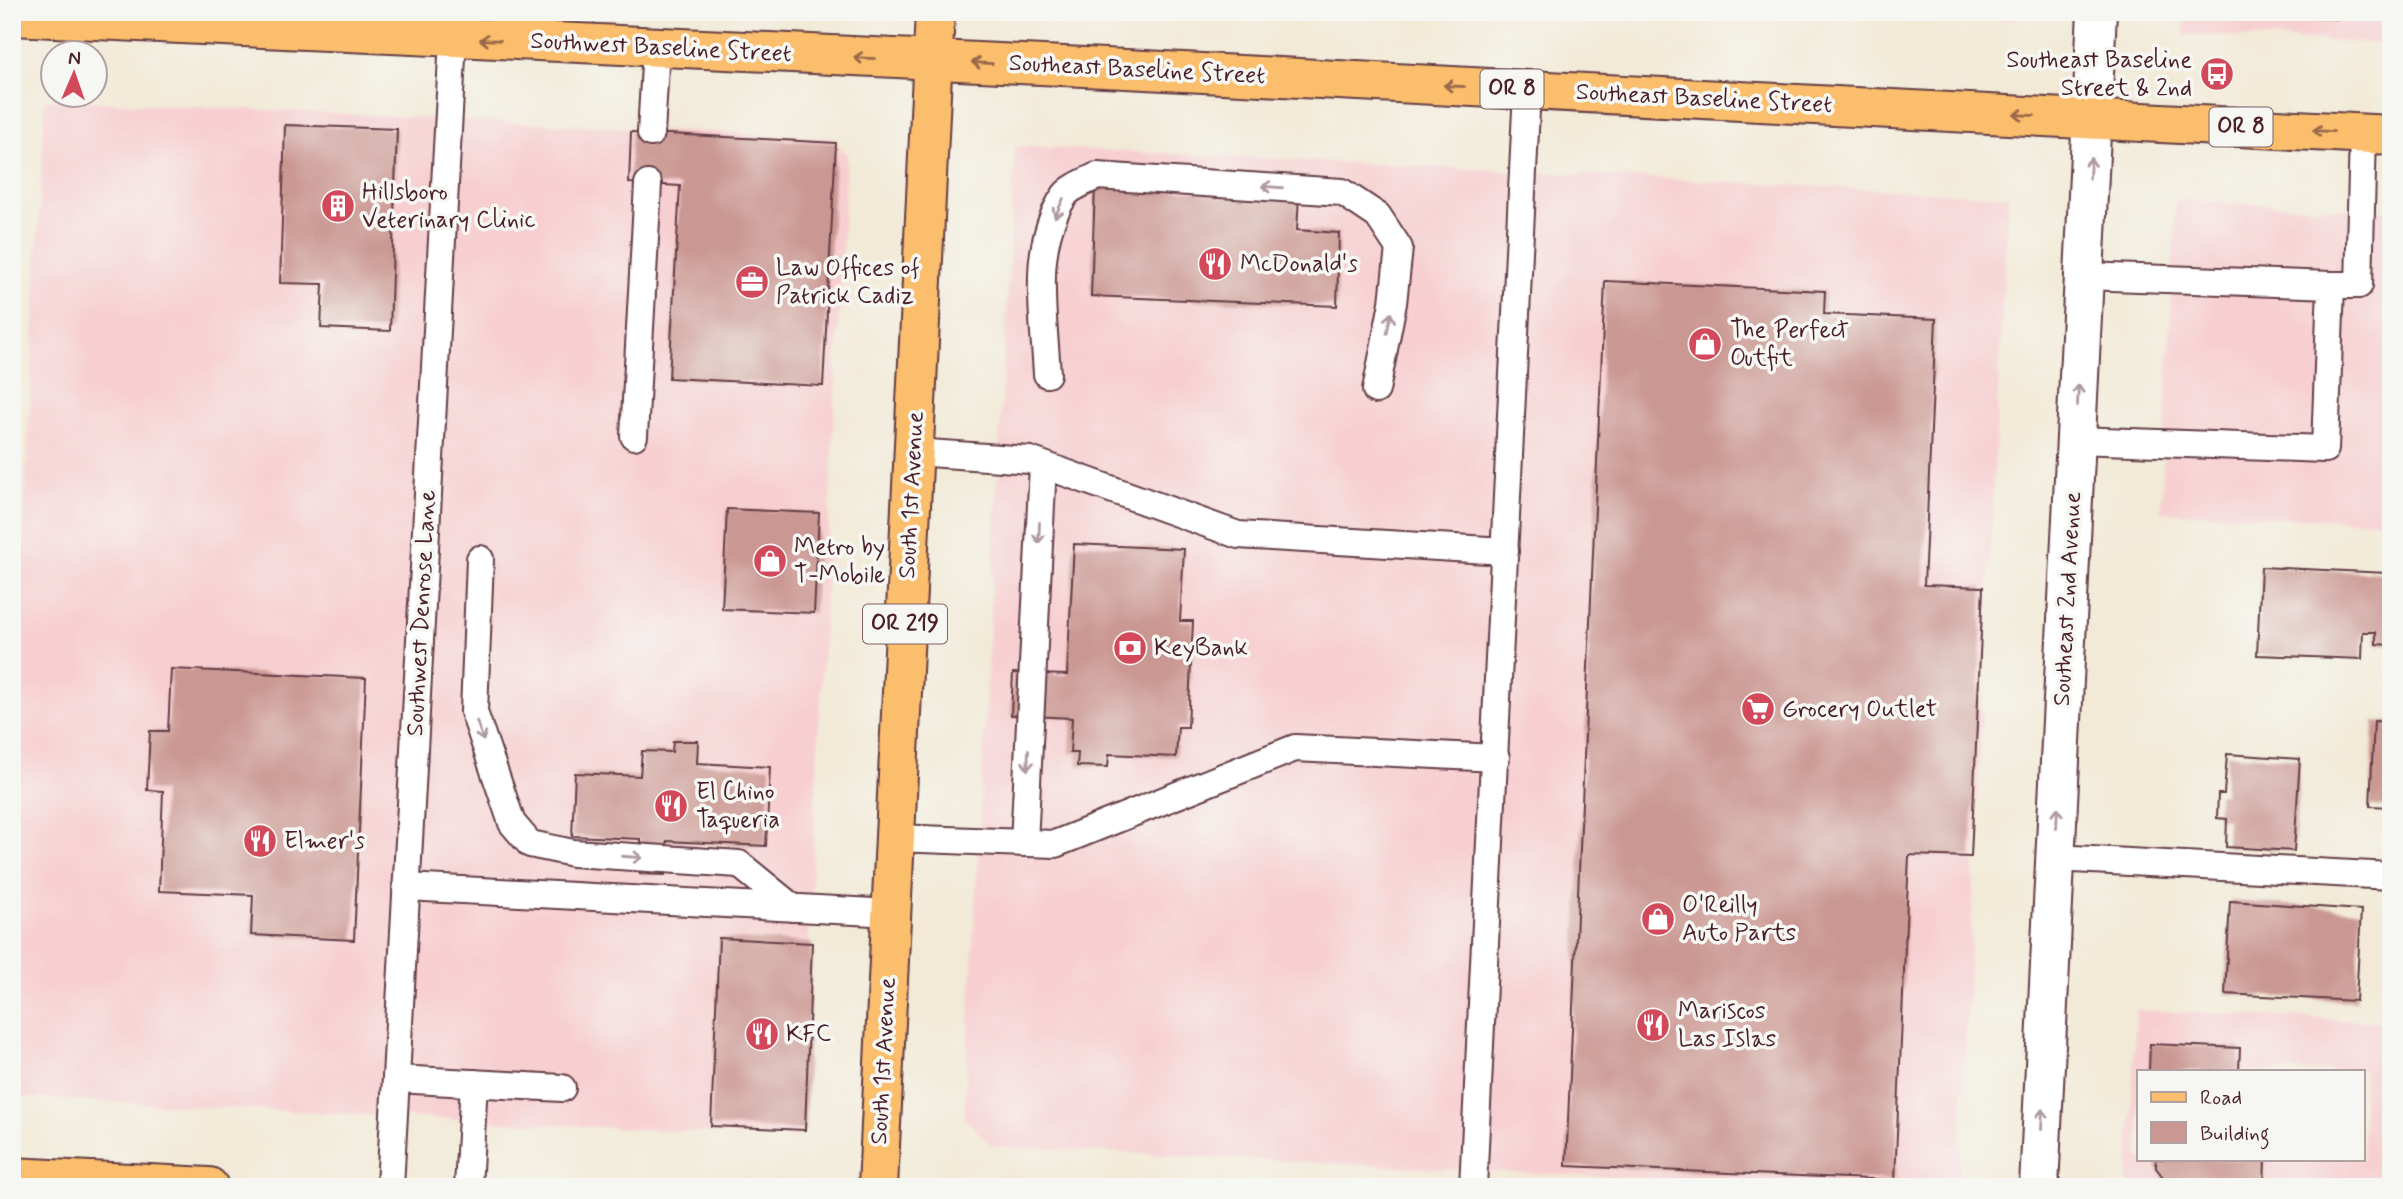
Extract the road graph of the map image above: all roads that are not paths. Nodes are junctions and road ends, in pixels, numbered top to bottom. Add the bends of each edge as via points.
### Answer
1 (935, 12) edge
2 (2097, 12) edge
3 (12, 16) edge
4 (453, 38) junction
5 (656, 48) junction
6 (932, 61) junction
7 (1527, 90) junction
8 (2092, 120) junction
9 (651, 132) dead end
10 (2377, 134) edge
11 (648, 184) dead end
12 (2084, 276) junction
13 (2331, 285) junction
14 (1047, 374) dead end
15 (1376, 390) dead end
16 (634, 436) dead end
17 (2076, 440) junction
18 (914, 452) junction
19 (1043, 465) junction
20 (1505, 551) junction
21 (480, 559) dead end
22 (1496, 758) junction
23 (895, 838) junction
24 (1024, 843) junction
25 (2055, 858) junction
26 (2391, 877) edge
27 (406, 887) junction
28 (793, 908) junction
29 (892, 913) junction
30 (396, 1079) junction
31 (474, 1083) junction
32 (562, 1088) dead end
33 (12, 1177) edge
34 (209, 1187) edge
35 (390, 1187) edge
36 (468, 1187) edge
37 (878, 1187) edge
38 (1473, 1187) edge
39 (2039, 1187) edge

1 - 6 main road, South 1st Avenue
2 - 8 street, Southeast 2nd Avenue
3 - 4 main road, Southwest Baseline Street / OR 8
5 -> 4 main road, Southwest Baseline Street / OR 8
4 - 27 lane, Southwest Denrose Lane
6 -> 5 main road, Southwest Baseline Street / OR 8
5 - 9 lane
7 -> 6 main road, Southeast Baseline Street / OR 8
6 - 18 main road, South 1st Avenue / OR 219
8 -> 7 main road, Southeast Baseline Street / OR 8
7 - 20 lane
10 -> 8 main road, Southeast Baseline Street / OR 8
12 -> 8 street, Southeast 2nd Avenue
10 - 13 lane via 2359,285
11 - 16 lane
12 - 13 lane
17 -> 12 street, Southeast 2nd Avenue
13 - 17 lane via 2325,449
15 -> 14 lane via 1399,248 1378,216 1342,192 1097,176 1066,193 1045,237 1042,286
25 -> 17 street, Southeast 2nd Avenue
18 - 19 lane via 1030,460
18 - 23 main road, South 1st Avenue / OR 219
19 - 20 lane via 1238,535
19 -> 24 lane
20 - 22 lane
21 -> 28 lane via 474,712 512,823 530,844 573,853 739,864
22 - 24 lane via 1295,748 1055,844
22 - 38 lane
23 - 24 lane
23 - 29 main road, South 1st Avenue / OR 219
25 - 26 lane
39 -> 25 street, Southeast 2nd Avenue
27 - 28 lane
27 - 30 lane, Southwest Denrose Lane
28 - 29 lane
29 - 37 main road, South 1st Avenue / OR 219
30 - 31 lane
30 - 35 lane, Southwest Denrose Lane
31 - 32 lane
31 - 36 lane
33 - 34 main road

